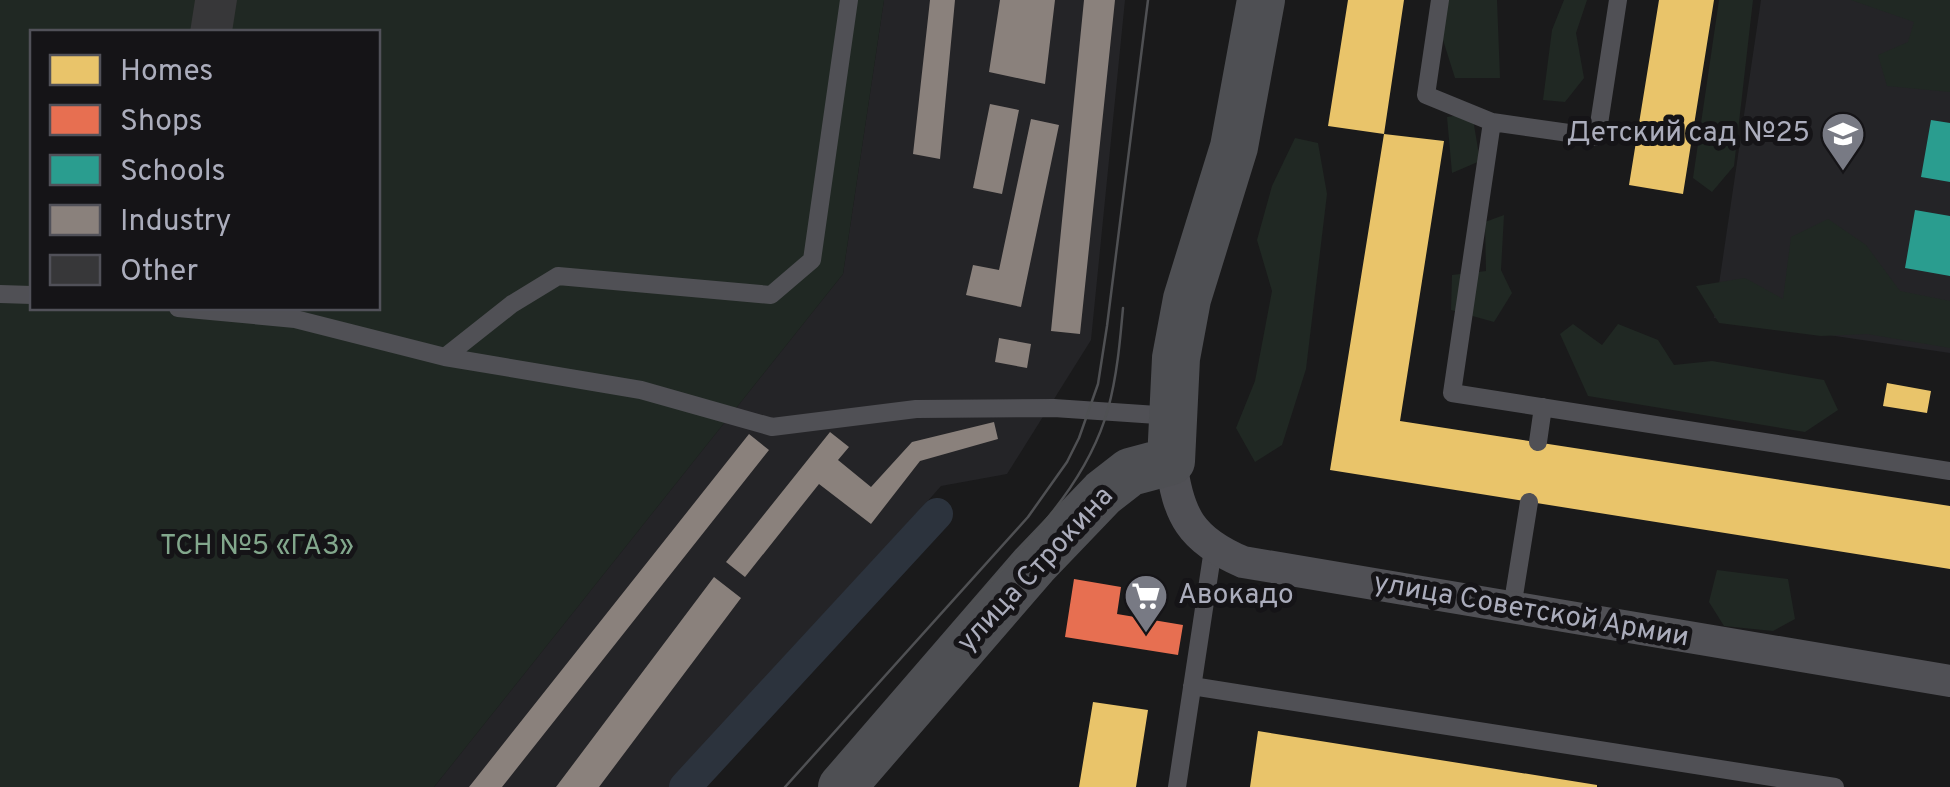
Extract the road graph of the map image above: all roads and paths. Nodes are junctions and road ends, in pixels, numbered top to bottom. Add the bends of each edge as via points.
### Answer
1 (849, 0) edge
2 (1261, 0) edge
3 (1440, 0) edge
4 (1618, 0) edge
5 (1492, 122) junction
6 (0, 294) edge
7 (30, 294) edge
8 (199, 310) edge
9 (444, 357) junction
10 (1544, 407) junction
11 (1171, 439) junction
12 (1538, 442) dead end
13 (1950, 471) edge
14 (1529, 502) dead end
15 (1213, 550) junction
16 (1512, 608) junction
17 (1950, 680) edge
18 (1192, 686) junction
19 (842, 787) edge
20 (1177, 787) edge
21 (1835, 787) edge

1 - 9 lane via 812,260 772,294 558,276
2 - 11 street via 1234,147 1187,298
3 - 5 lane via 1426,95
4 - 5 lane via 1597,136
5 - 10 lane via 1452,392
6 - 7 lane
8 - 9 lane via 295,319
9 - 11 lane via 641,390 772,427 916,409 1054,408
10 - 12 lane
10 - 13 lane
11 - 15 street via 1174,491
11 - 19 street, улица Строкина via 1104,493 1034,565
14 - 16 lane
15 - 16 street, улица Советской Армии via 1243,562
15 - 18 lane
16 - 17 street, улица Советской Армии
18 - 20 lane
18 - 21 lane

